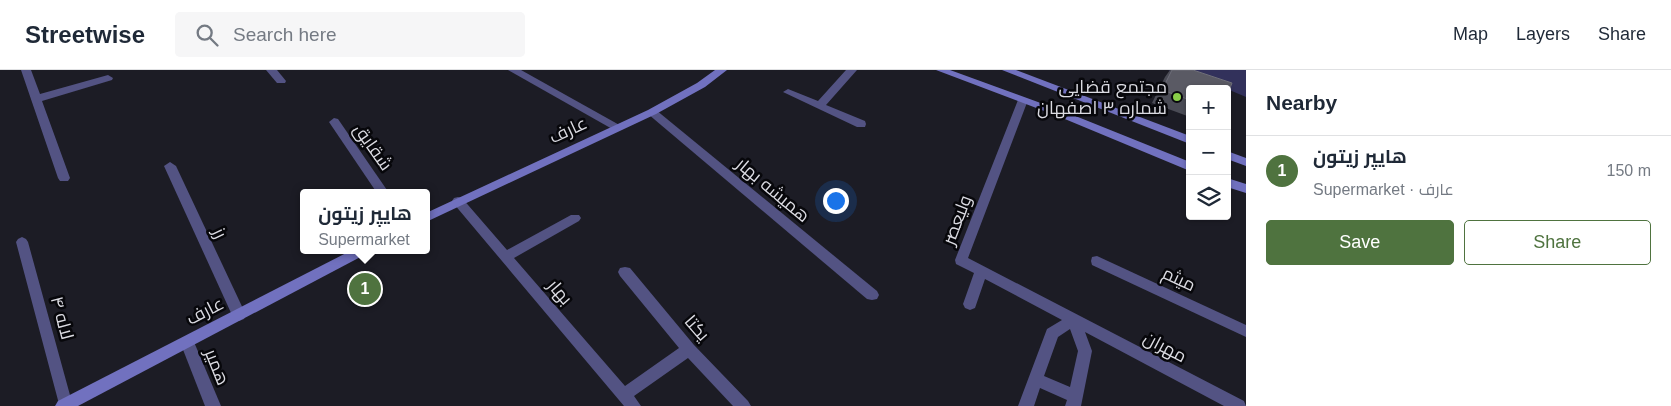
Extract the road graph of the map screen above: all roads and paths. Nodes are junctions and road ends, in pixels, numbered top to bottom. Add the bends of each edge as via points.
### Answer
1 (26, 70) edge
2 (271, 70) edge
3 (513, 70) edge
4 (722, 70) edge
5 (852, 70) edge
6 (941, 70) edge
7 (953, 70) edge
8 (1002, 70) edge
9 (1007, 70) edge
10 (108, 78) dead end
11 (281, 81) dead end
12 (788, 92) dead end
13 (1074, 97) junction
14 (36, 99) junction
15 (1023, 100) junction
16 (820, 106) junction
17 (652, 112) junction
18 (1064, 115) junction
19 (334, 122) dead end
20 (861, 124) dead end
21 (618, 127) junction
22 (1186, 139) edge
23 (1231, 156) edge
24 (1246, 162) edge
25 (1186, 165) edge
26 (170, 166) dead end
27 (64, 178) dead end
28 (1231, 183) edge
29 (380, 189) edge
30 (1246, 189) edge
31 (458, 202) junction
32 (430, 216) edge
33 (575, 218) dead end
34 (22, 242) dead end
35 (356, 254) edge
36 (506, 257) junction
37 (1097, 261) dead end
38 (625, 272) dead end
39 (981, 272) junction
40 (872, 295) dead end
41 (970, 304) dead end
42 (240, 315) junction
43 (1074, 320) junction
44 (1246, 331) edge
45 (187, 342) junction
46 (689, 349) junction
47 (1035, 379) junction
48 (629, 401) edge
49 (1074, 402) edge
50 (64, 405) edge
51 (213, 406) edge
52 (743, 406) edge
53 (1026, 406) edge
54 (1239, 406) edge

1 - 14 street
2 - 11 street
3 - 21 street
4 - 17 main road, عارف
5 - 16 street
6 - 15 main road
7 - 18 main road
8 - 13 main road
9 - 13 main road
10 - 14 street
12 - 16 street
13 - 22 main road
14 - 27 street
15 - 18 main road
15 - 39 street, ولیعصر via 961,260
16 - 20 street
17 - 21 main road, عارف
17 - 40 street, همیشه بهار
18 - 25 main road
19 - 29 street, شقایق
21 - 31 main road, عارف
23 - 24 main road
26 - 42 street, رز
28 - 30 main road
31 - 32 main road, عارف
31 - 36 street, بهار
33 - 36 street
34 - 50 street, لاله ۴
35 - 42 main road, عارف
36 - 48 street, بهار
37 - 44 street, میثم
38 - 46 street, یکتا
39 - 41 street
39 - 43 street, ولیعصر
42 - 45 main road, عارف
43 - 47 street via 1052,333
43 - 49 street via 1085,351
43 - 54 street, مهران
45 - 50 main road, عارف
45 - 51 street, همیر
46 - 48 street
46 - 52 street, یکتا
47 - 49 street
47 - 53 street

